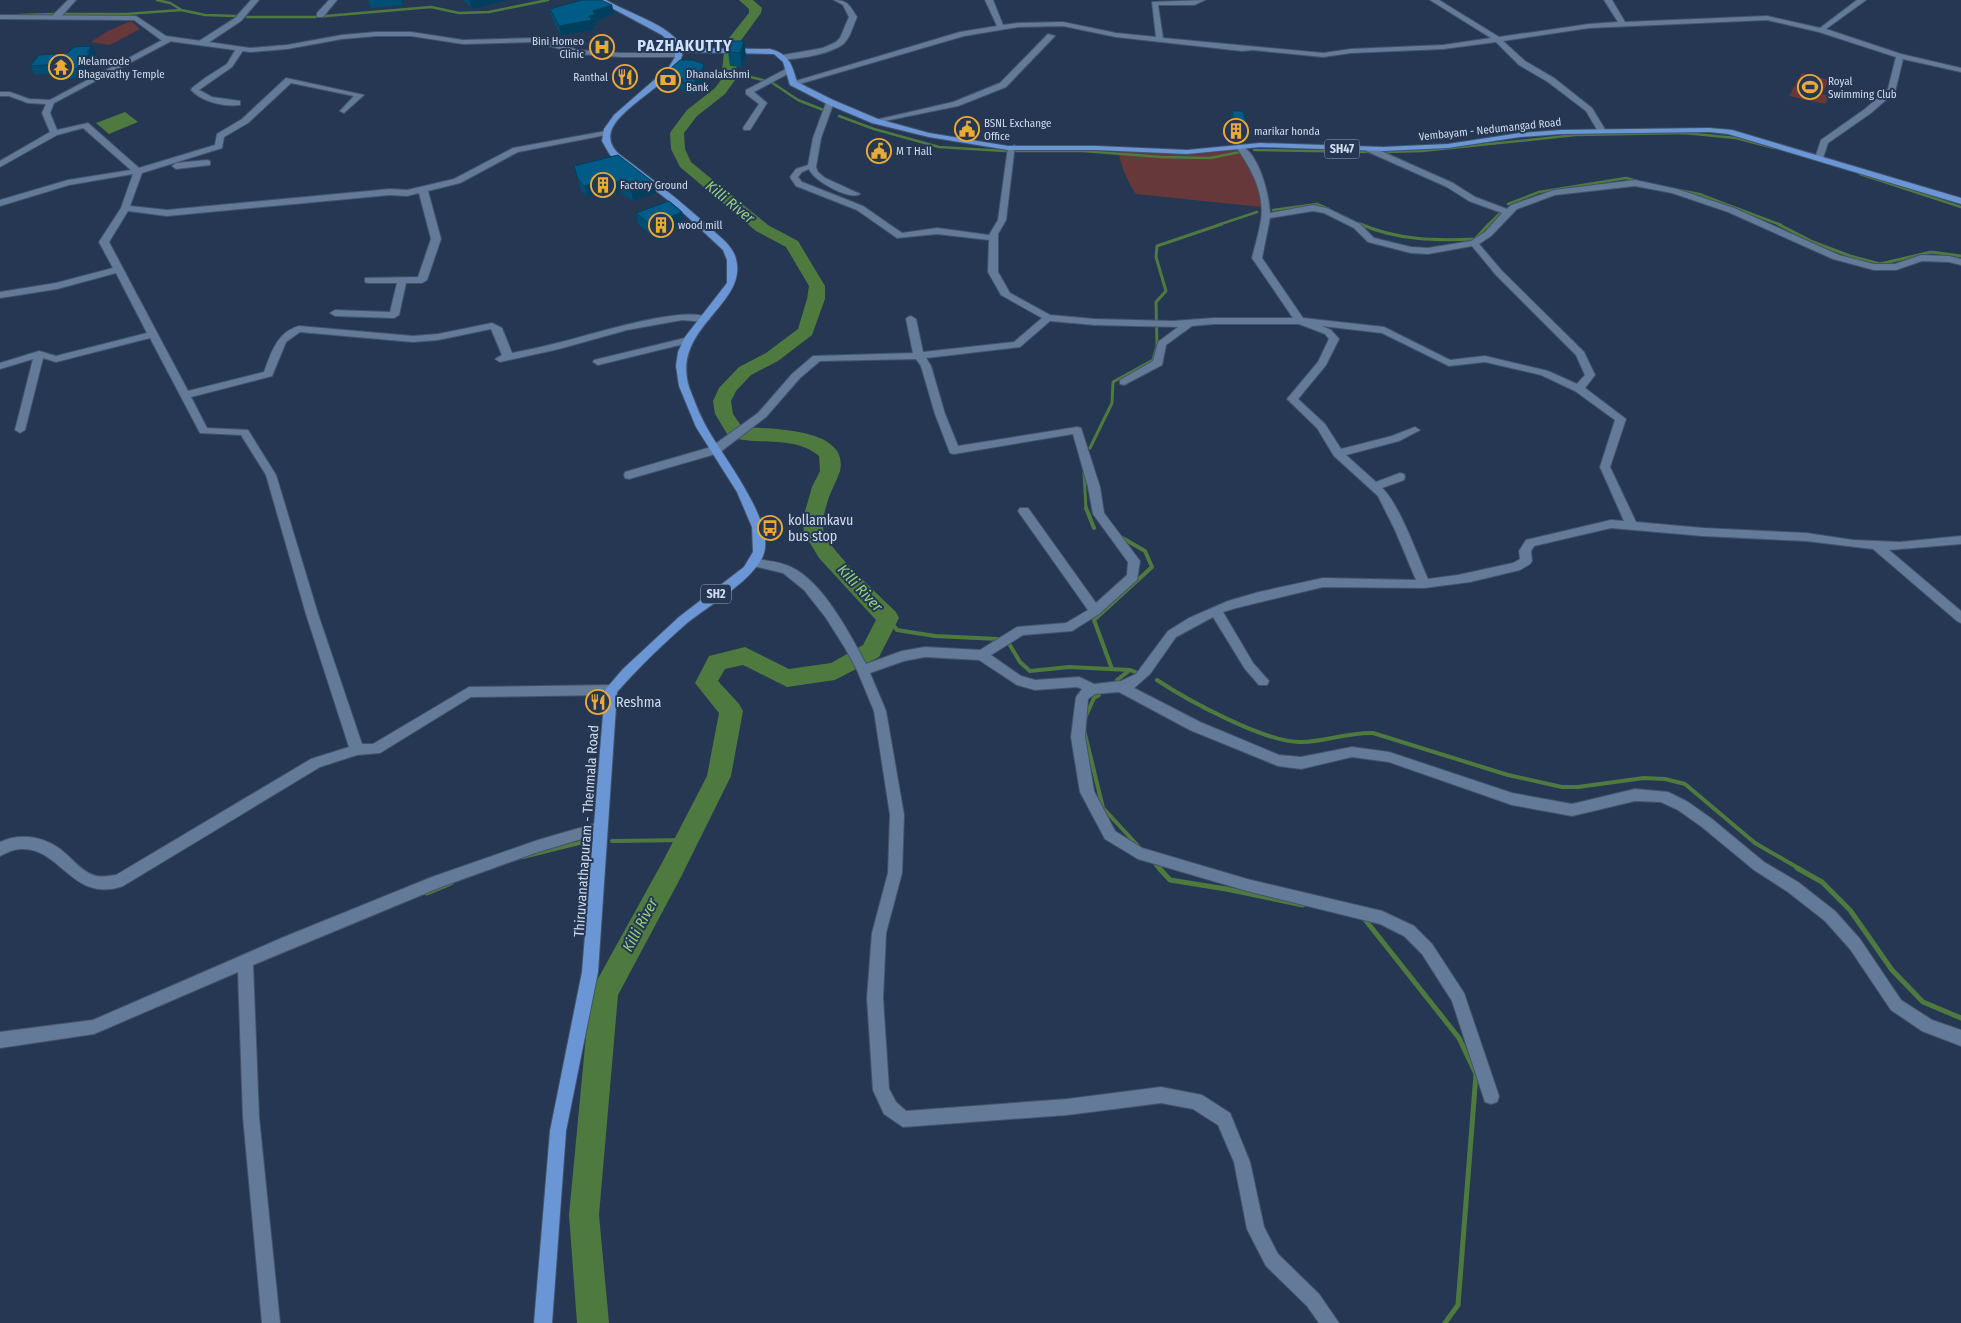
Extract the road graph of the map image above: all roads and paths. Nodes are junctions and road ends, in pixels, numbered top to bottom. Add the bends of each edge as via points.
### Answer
1 (72, 0) edge
2 (255, 0) edge
3 (333, 0) edge
4 (601, 0) edge
5 (838, 0) edge
6 (989, 0) edge
7 (1201, 0) edge
8 (1434, 0) edge
9 (1608, 0) edge
10 (1862, 0) edge
11 (320, 15) dead end
12 (0, 17) edge
13 (56, 17) junction
14 (1623, 25) junction
15 (1001, 28) junction
16 (1821, 30) junction
17 (1051, 36) dead end
18 (1496, 38) junction
19 (171, 39) junction
20 (1160, 40) junction
21 (202, 43) junction
22 (240, 49) junction
23 (679, 52) junction
24 (1900, 56) junction
25 (786, 58) junction
26 (1961, 70) edge
27 (789, 71) junction
28 (793, 84) junction
29 (0, 94) edge
30 (51, 102) junction
31 (830, 102) junction
32 (237, 103) dead end
33 (344, 110) dead end
34 (875, 121) junction
35 (747, 128) dead end
36 (1602, 131) junction
37 (54, 132) junction
38 (606, 133) junction
39 (1012, 147) junction
40 (1240, 147) junction
41 (1369, 149) junction
42 (1819, 158) junction
43 (207, 163) dead end
44 (0, 164) edge
45 (812, 166) junction
46 (138, 171) junction
47 (423, 190) junction
48 (856, 194) dead end
49 (1961, 201) edge
50 (0, 203) edge
51 (125, 208) junction
52 (1508, 212) junction
53 (1266, 216) junction
54 (994, 238) junction
55 (1474, 243) junction
56 (1961, 262) edge
57 (119, 269) junction
58 (368, 280) dead end
59 (402, 280) junction
60 (0, 295) edge
61 (335, 313) dead end
62 (1048, 318) junction
63 (705, 319) junction
64 (911, 319) dead end
65 (1300, 321) junction
66 (1190, 323) junction
67 (154, 334) junction
68 (689, 340) junction
69 (39, 354) junction
70 (919, 356) junction
71 (598, 362) dead end
72 (0, 366) edge
73 (1124, 382) dead end
74 (1580, 389) junction
75 (186, 395) junction
76 (20, 430) dead end
77 (1415, 430) dead end
78 (715, 450) junction
79 (1338, 453) junction
80 (629, 475) dead end
81 (1400, 477) dead end
82 (1373, 487) junction
83 (1024, 512) dead end
84 (1631, 524) junction
85 (1961, 540) edge
86 (1876, 545) junction
87 (753, 562) junction
88 (1424, 584) junction
89 (1095, 611) junction
90 (1216, 611) junction
91 (1961, 618) edge
92 (982, 655) junction
93 (863, 670) junction
94 (1263, 681) dead end
95 (1123, 688) junction
96 (611, 690) junction
97 (1092, 690) junction
98 (358, 750) junction
99 (600, 828) junction
100 (0, 850) edge
101 (245, 962) junction
102 (1961, 1038) edge
103 (0, 1040) edge
104 (1491, 1096) dead end
105 (271, 1323) edge
106 (543, 1323) edge
107 (1330, 1323) edge

1 - 13 street
2 - 21 street via 237,20
3 - 11 street
4 - 23 main road via 653,27 673,41
5 - 25 street via 846,4 853,17 844,40 832,48
6 - 15 street
7 - 20 street via 1194,4 1154,3
8 - 18 street
9 - 14 street
10 - 16 street
12 - 13 street
13 - 19 street via 136,18 164,38
14 - 16 street via 1767,18
14 - 18 street
15 - 20 street via 1063,24
15 - 28 street via 963,34
16 - 24 street
17 - 34 street via 1003,86 955,104
18 - 20 street via 1443,47 1323,55
18 - 36 street via 1522,63 1551,80 1589,110
19 - 21 street
19 - 30 street
21 - 22 street
22 - 23 street via 287,47 376,34 411,34 463,42 534,40 579,52 621,55
22 - 32 street via 230,66 195,90 220,101
23 - 25 main road via 770,51 781,53
23 - 38 main road via 667,74 618,115
24 - 26 street
24 - 42 street via 1892,90 1824,142
25 - 27 main road
27 - 28 main road
27 - 35 street via 749,92 763,103
28 - 31 main road, Vembayam - Nedumangad Road / SH47
29 - 30 street
30 - 37 street via 46,113
31 - 34 main road, Vembayam - Nedumangad Road / SH47
31 - 45 street via 813,151
33 - 46 street via 360,94 289,80 245,121 220,136 219,146
34 - 39 main road, Vembayam - Nedumangad Road / SH47 via 929,135
36 - 41 main road, Vembayam - Nedumangad Road / SH47 via 1520,135 1448,146
36 - 42 main road, Vembayam - Nedumangad Road / SH47 via 1729,132
37 - 44 street
37 - 46 street via 85,125
38 - 47 street via 516,150 457,181
38 - 63 main road via 606,142 612,152 665,191 727,249 732,260 732,283
39 - 40 main road, Vembayam - Nedumangad Road / SH47 via 1187,152
39 - 54 street via 1002,220
40 - 41 main road, Vembayam - Nedumangad Road / SH47
40 - 53 street via 1253,162 1263,186
41 - 52 street via 1450,185 1472,199
42 - 49 main road, Vembayam - Nedumangad Road / SH47
43 - 46 street
45 - 48 street via 814,174 822,180
45 - 54 street via 795,174 799,184 860,208 900,236 937,231
46 - 50 street via 59,185
46 - 51 street
47 - 51 street via 167,213
47 - 59 street via 435,245 422,280
51 - 57 street via 104,242
52 - 55 street via 1488,234
52 - 56 street via 1554,193 1635,183 1674,191 1731,210 1836,257 1874,268 1896,267 1921,258
53 - 55 street via 1313,208 1327,211 1357,226 1371,240 1411,250 1428,251
53 - 65 street via 1257,258
54 - 62 street via 993,272 1006,295
55 - 74 street via 1499,273 1580,354 1590,375
57 - 60 street via 56,286
57 - 67 street
58 - 59 street
59 - 61 street via 394,315
62 - 66 street
62 - 70 street via 1017,346
63 - 68 main road
63 - 75 street via 682,317 607,331 504,358 497,328 492,326 413,339 299,329 292,331 280,344 268,374
64 - 70 street
65 - 66 street
65 - 74 street via 1384,330 1449,363 1485,359 1544,373
65 - 79 street via 1328,332 1334,339 1322,362 1292,399 1321,426
66 - 73 street via 1161,344 1158,364
67 - 69 street via 56,359
67 - 75 street
68 - 71 street
68 - 78 main road via 681,366 684,386 701,427
69 - 72 street
69 - 76 street
70 - 78 street via 817,358 796,376 762,415
70 - 89 street via 926,366 954,450 1077,430 1099,514 1134,561 1133,577
74 - 84 street via 1621,419 1605,467
75 - 98 street via 204,431 244,432 271,475 312,614
77 - 79 street via 1395,439
78 - 80 street
78 - 87 main road via 742,492 758,527 759,552
79 - 82 street
81 - 82 street
82 - 88 street via 1382,494 1392,512
83 - 89 street
84 - 86 street
84 - 88 street via 1611,524 1530,543 1525,551 1526,561 1516,567
85 - 86 street
86 - 91 street
87 - 93 street via 788,570 805,582 842,632
87 - 96 main road, SH2 via 748,570 682,620
88 - 90 street via 1327,582 1245,599
89 - 92 street via 1068,628 1021,630
90 - 94 street via 1249,666
90 - 95 street via 1166,638 1136,681
92 - 93 street via 925,652 902,656
92 - 97 street via 1017,680 1035,685 1079,682
93 - 107 street via 880,711 896,815 895,873 879,933 875,998 881,1090 890,1108 903,1119 1067,1107 1161,1094 1196,1102 1224,1119 1242,1162 1256,1229 1272,1260 1313,1300
95 - 97 street
95 - 102 street via 1196,726 1278,760 1301,763 1352,752 1389,757 1512,799 1572,810 1636,795 1663,796 1707,823 1759,866 1830,916 1855,944 1896,1005 1927,1026
96 - 98 street via 469,692 375,749
96 - 99 main road, Thiruvanathapuram - Thenmala Road
97 - 104 street via 1082,697 1078,737 1087,792 1110,835 1138,853 1247,885 1382,918 1409,931 1427,949 1459,998
98 - 100 street via 316,763 118,881 95,882 75,872 56,854 24,842
99 - 101 street via 437,882
99 - 106 main road, Thiruvanathapuram - Thenmala Road via 590,972 558,1130
101 - 103 street via 94,1027
101 - 105 street via 251,1117

